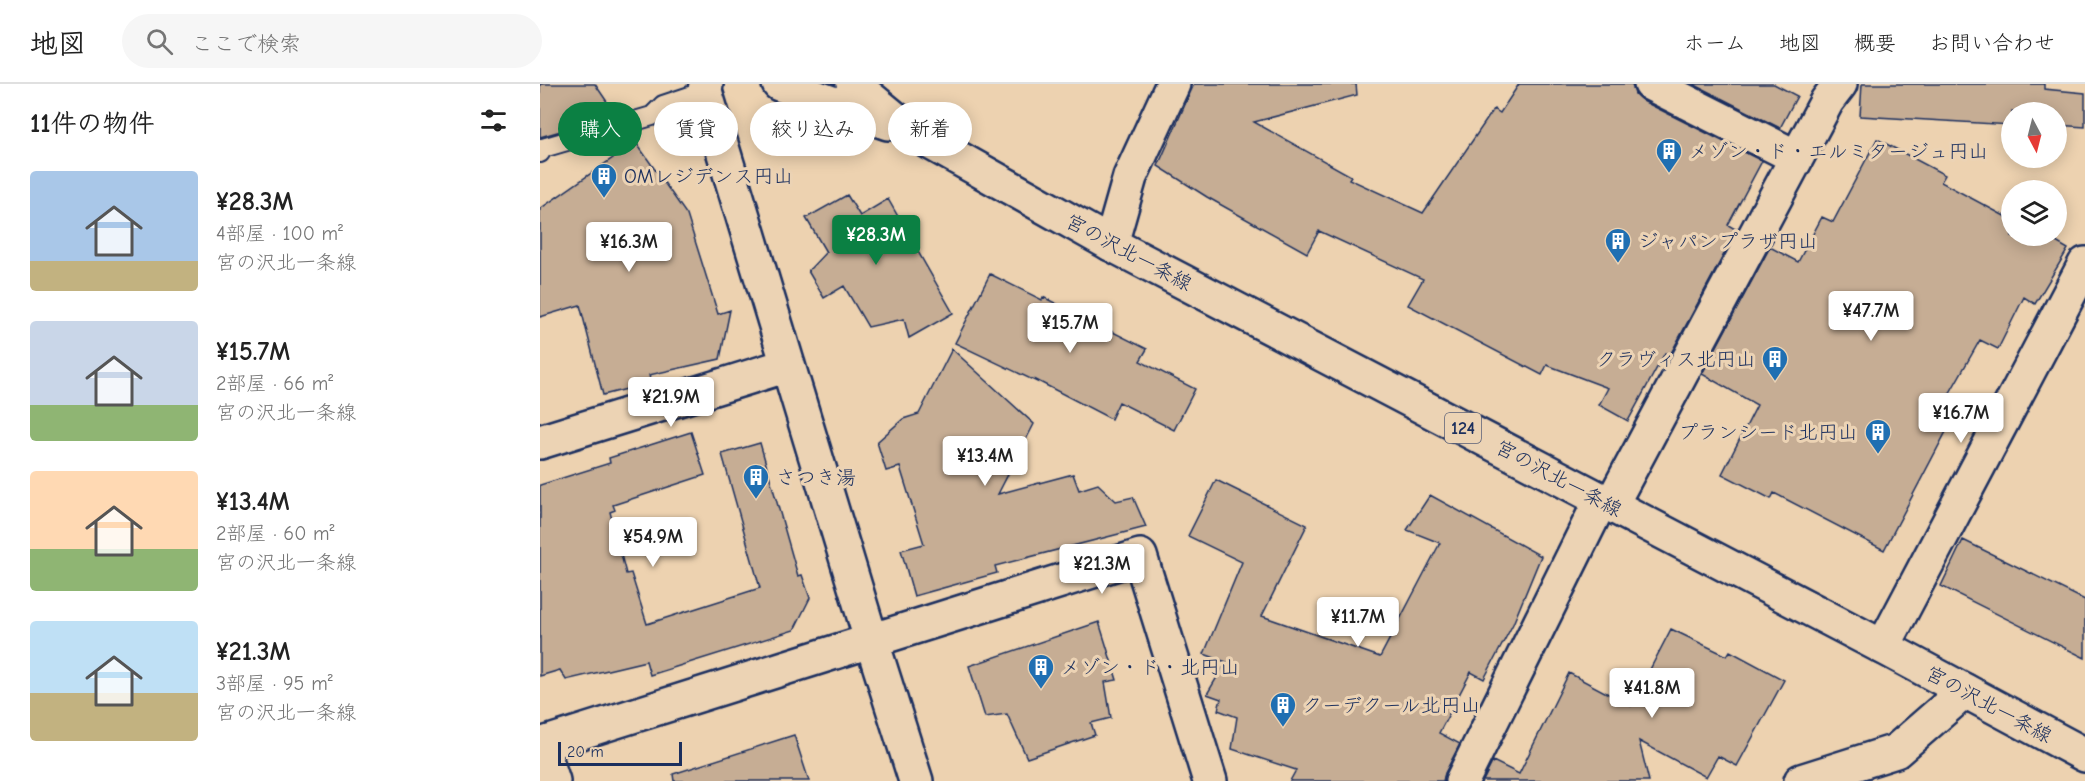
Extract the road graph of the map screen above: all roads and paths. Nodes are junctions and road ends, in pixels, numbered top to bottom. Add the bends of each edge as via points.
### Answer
1 (779, 84) edge
2 (853, 84) edge
3 (1173, 84) edge
4 (1651, 84) edge
5 (1840, 84) edge
6 (706, 88) edge
7 (888, 113) edge
8 (888, 123) edge
9 (540, 153) edge
10 (954, 156) edge
11 (1796, 157) junction
12 (1111, 244) junction
13 (2085, 264) edge
14 (788, 365) junction
15 (540, 442) edge
16 (1606, 502) junction
17 (872, 640) junction
18 (1883, 647) junction
19 (1965, 691) junction
20 (541, 745) edge
21 (2085, 755) edge
22 (553, 781) edge
23 (916, 781) edge
24 (1210, 781) edge
25 (1462, 781) edge
26 (1801, 781) edge

1 - 8 street
2 - 7 street, 宮の沢北一条線 / 124
3 - 12 street via 1130,177
4 - 11 street
5 - 11 street
6 - 9 lane via 663,105 652,116 543,148
6 - 14 street
10 - 12 street, 宮の沢北一条線 / 124
11 - 16 street
12 - 16 street, 宮の沢北一条線 / 124
13 - 18 street
14 - 15 street
14 - 17 street
16 - 18 street, 宮の沢北一条線 / 124
16 - 25 street
17 - 20 street
17 - 23 street
17 - 24 street via 1140,556
18 - 19 street, 宮の沢北一条線 / 124
19 - 21 street, 宮の沢北一条線 / 124
19 - 26 street via 1896,751
20 - 22 street

